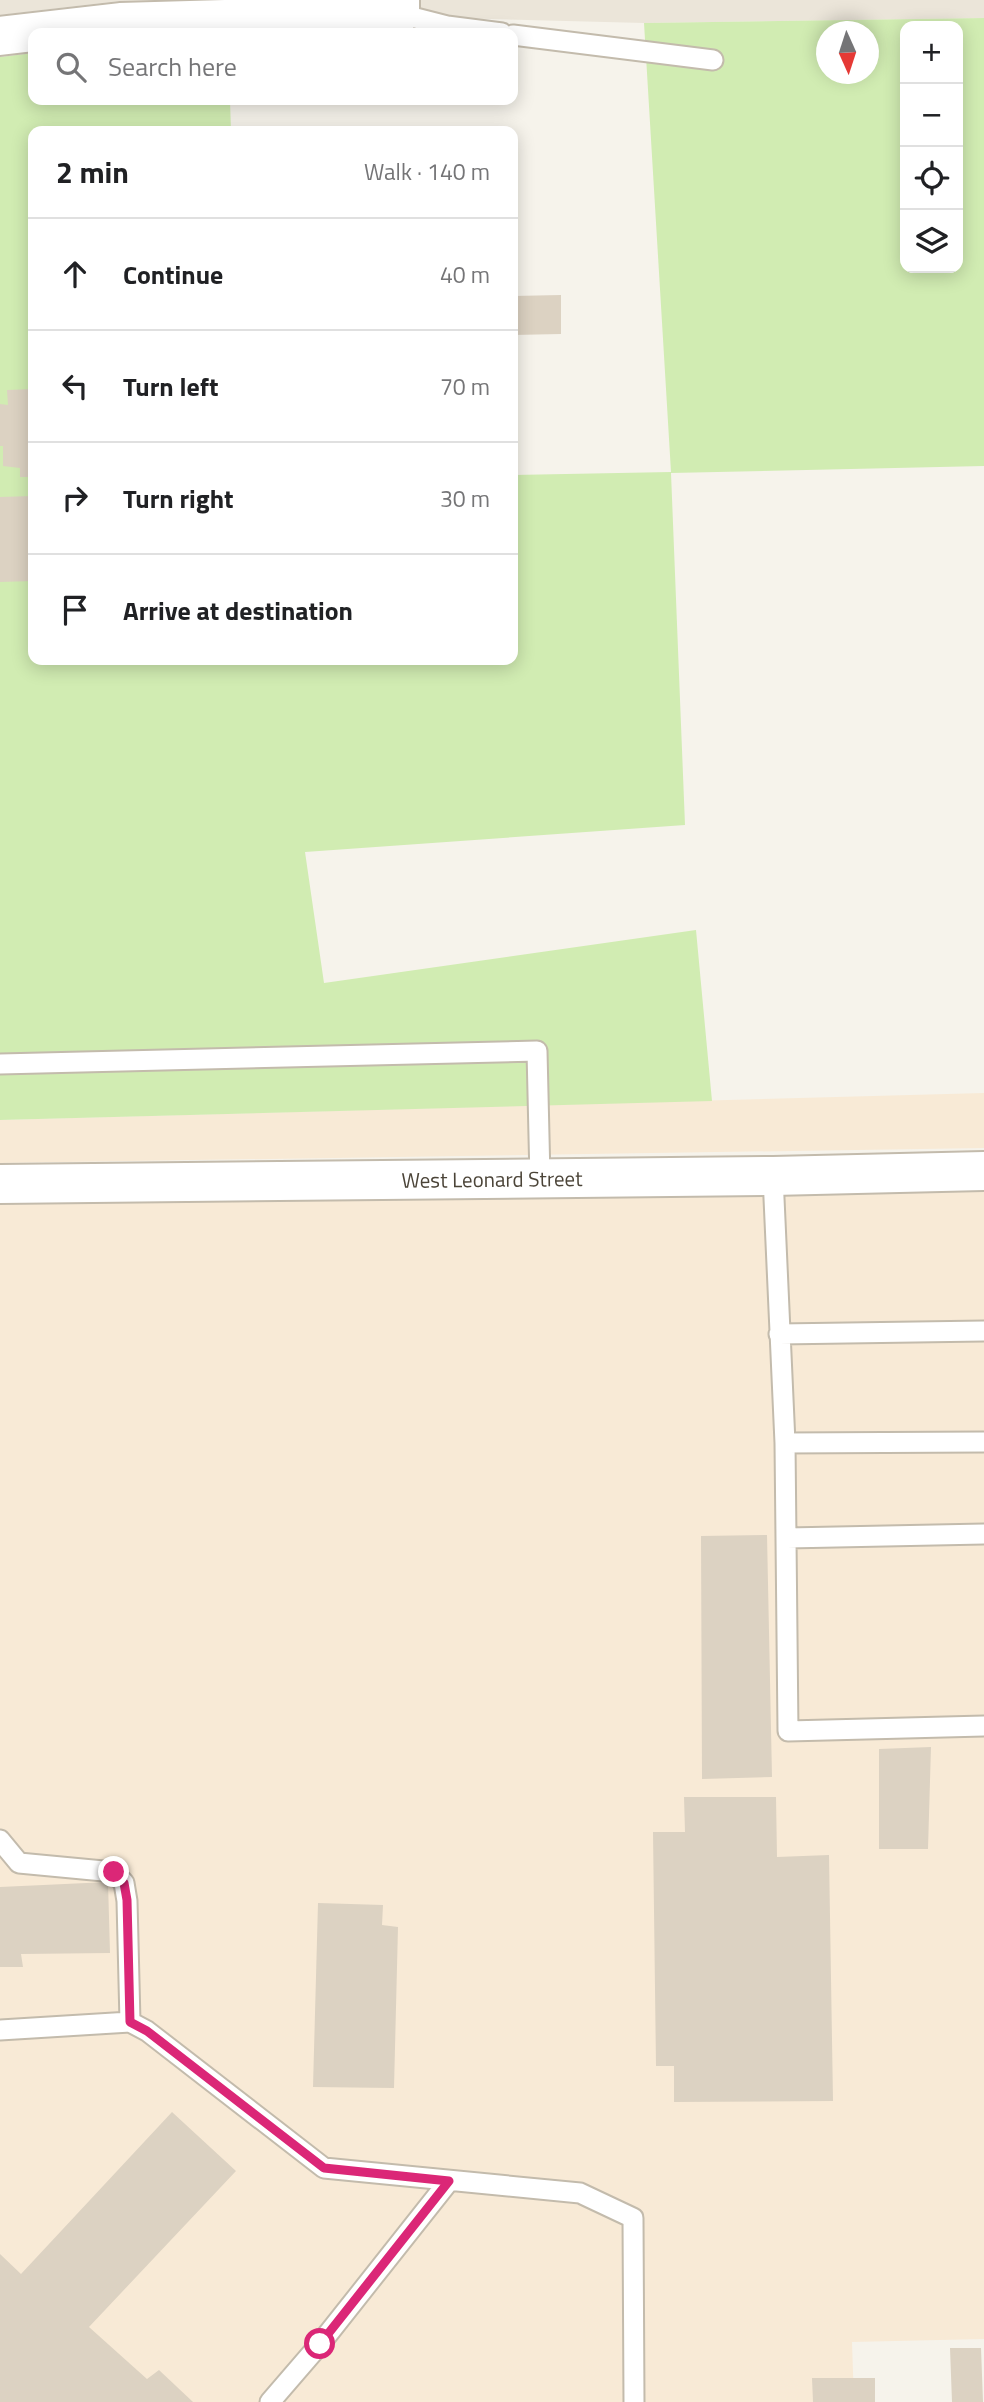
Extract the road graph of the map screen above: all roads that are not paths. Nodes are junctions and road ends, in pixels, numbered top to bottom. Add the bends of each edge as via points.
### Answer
1 (400, 7) edge
2 (69, 28) edge
3 (463, 28) edge
4 (28, 33) edge
5 (0, 36) edge
6 (518, 36) edge
7 (713, 60) dead end
8 (0, 1064) edge
9 (984, 1171) edge
10 (773, 1176) junction
11 (540, 1178) junction
12 (0, 1184) edge
13 (984, 1331) edge
14 (779, 1334) junction
15 (785, 1443) junction
16 (984, 1443) edge
17 (984, 1534) edge
18 (787, 1538) junction
19 (984, 1726) edge
20 (0, 1840) edge
21 (130, 2022) junction
22 (0, 2031) edge
23 (449, 2181) junction
24 (271, 2402) edge
25 (634, 2402) edge

1 - 2 street
1 - 3 lane
4 - 5 street
6 - 7 lane
8 - 11 lane via 537,1051
9 - 10 street, West Leonard Street
10 - 11 street, West Leonard Street
10 - 14 lane
11 - 12 street, West Leonard Street
13 - 14 lane
14 - 15 lane
15 - 16 lane
15 - 18 lane
17 - 18 lane
18 - 19 lane via 788,1731
20 - 21 lane via 19,1863 114,1872 124,1883
21 - 22 lane
21 - 23 lane via 324,2168
23 - 24 lane
23 - 25 lane via 580,2193 633,2218

